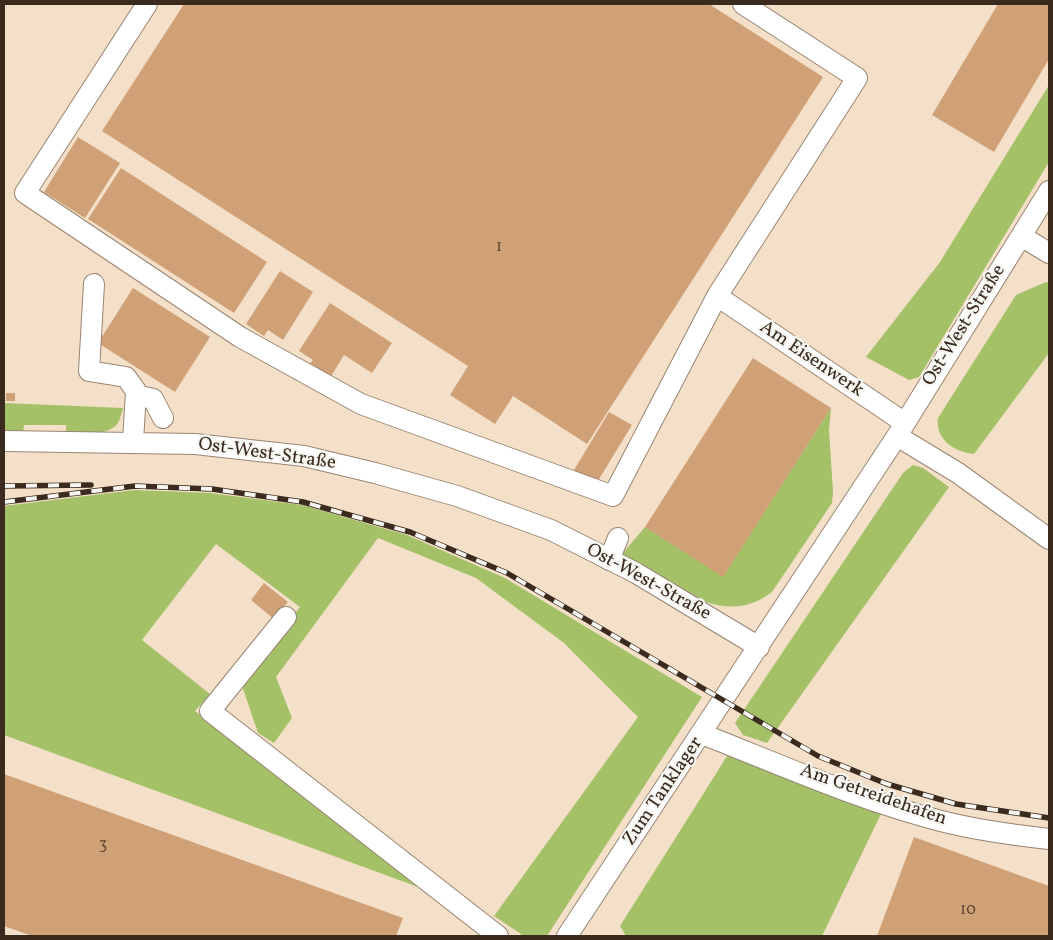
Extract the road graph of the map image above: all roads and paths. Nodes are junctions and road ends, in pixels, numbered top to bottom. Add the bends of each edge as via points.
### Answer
1 (146, 4) edge
2 (743, 4) edge
3 (1049, 191) edge
4 (1021, 236) junction
5 (1049, 253) edge
6 (94, 284) dead end
7 (717, 296) junction
8 (136, 396) junction
9 (163, 418) dead end
10 (901, 430) junction
11 (4, 441) edge
12 (133, 442) junction
13 (618, 538) dead end
14 (1049, 539) edge
15 (609, 560) junction
16 (286, 617) dead end
17 (759, 648) junction
18 (702, 734) junction
19 (1049, 839) edge
20 (570, 935) edge
21 (498, 936) edge

1 - 7 street via 25,193 240,337 361,404 613,496
2 - 7 street via 857,78
3 - 4 street, Ost-West-Straße
4 - 5 street
4 - 10 street, Ost-West-Straße
6 - 8 street via 89,371 126,377
7 - 10 street, Am Eisenwerk
8 - 9 street via 153,399
8 - 12 street
10 - 14 street, Am Eisenwerk
10 - 17 street, Ost-West-Straße
11 - 12 street, Ost-West-Straße
12 - 15 street, Ost-West-Straße via 256,450 304,456 376,472 457,496 551,530
13 - 15 street
15 - 17 street, Ost-West-Straße
16 - 21 street via 210,712
17 - 18 street, Zum Tanklager
18 - 19 street, Am Getreidehafen via 886,804 942,821
18 - 20 street, Zum Tanklager

